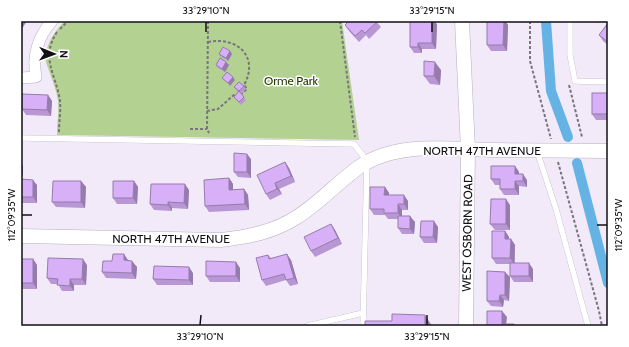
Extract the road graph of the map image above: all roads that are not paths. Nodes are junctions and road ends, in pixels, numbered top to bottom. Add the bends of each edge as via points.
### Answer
1 (52, 21) edge
2 (462, 21) edge
3 (570, 21) edge
4 (21, 78) edge
5 (608, 82) edge
6 (21, 138) edge
7 (468, 150) junction
8 (537, 150) junction
9 (608, 151) edge
10 (367, 161) junction
11 (21, 236) edge
12 (363, 313) junction
13 (307, 326) edge
14 (363, 326) edge
15 (466, 326) edge
16 (588, 326) edge

1 - 4 street via 38,44 34,68 36,76
2 - 7 street, WEST OSBORN ROAD
3 - 5 lane via 570,55 575,81
6 - 10 lane via 354,144
7 - 8 street, NORTH 47TH AVENUE
7 - 10 street, NORTH 47TH AVENUE via 411,150 385,154
7 - 15 street, WEST OSBORN ROAD
8 - 9 street, NORTH 47TH AVENUE
8 - 16 lane
10 - 11 street, NORTH 47TH AVENUE via 298,217 271,230 244,237 221,240
10 - 12 lane
12 - 13 lane
12 - 14 lane

